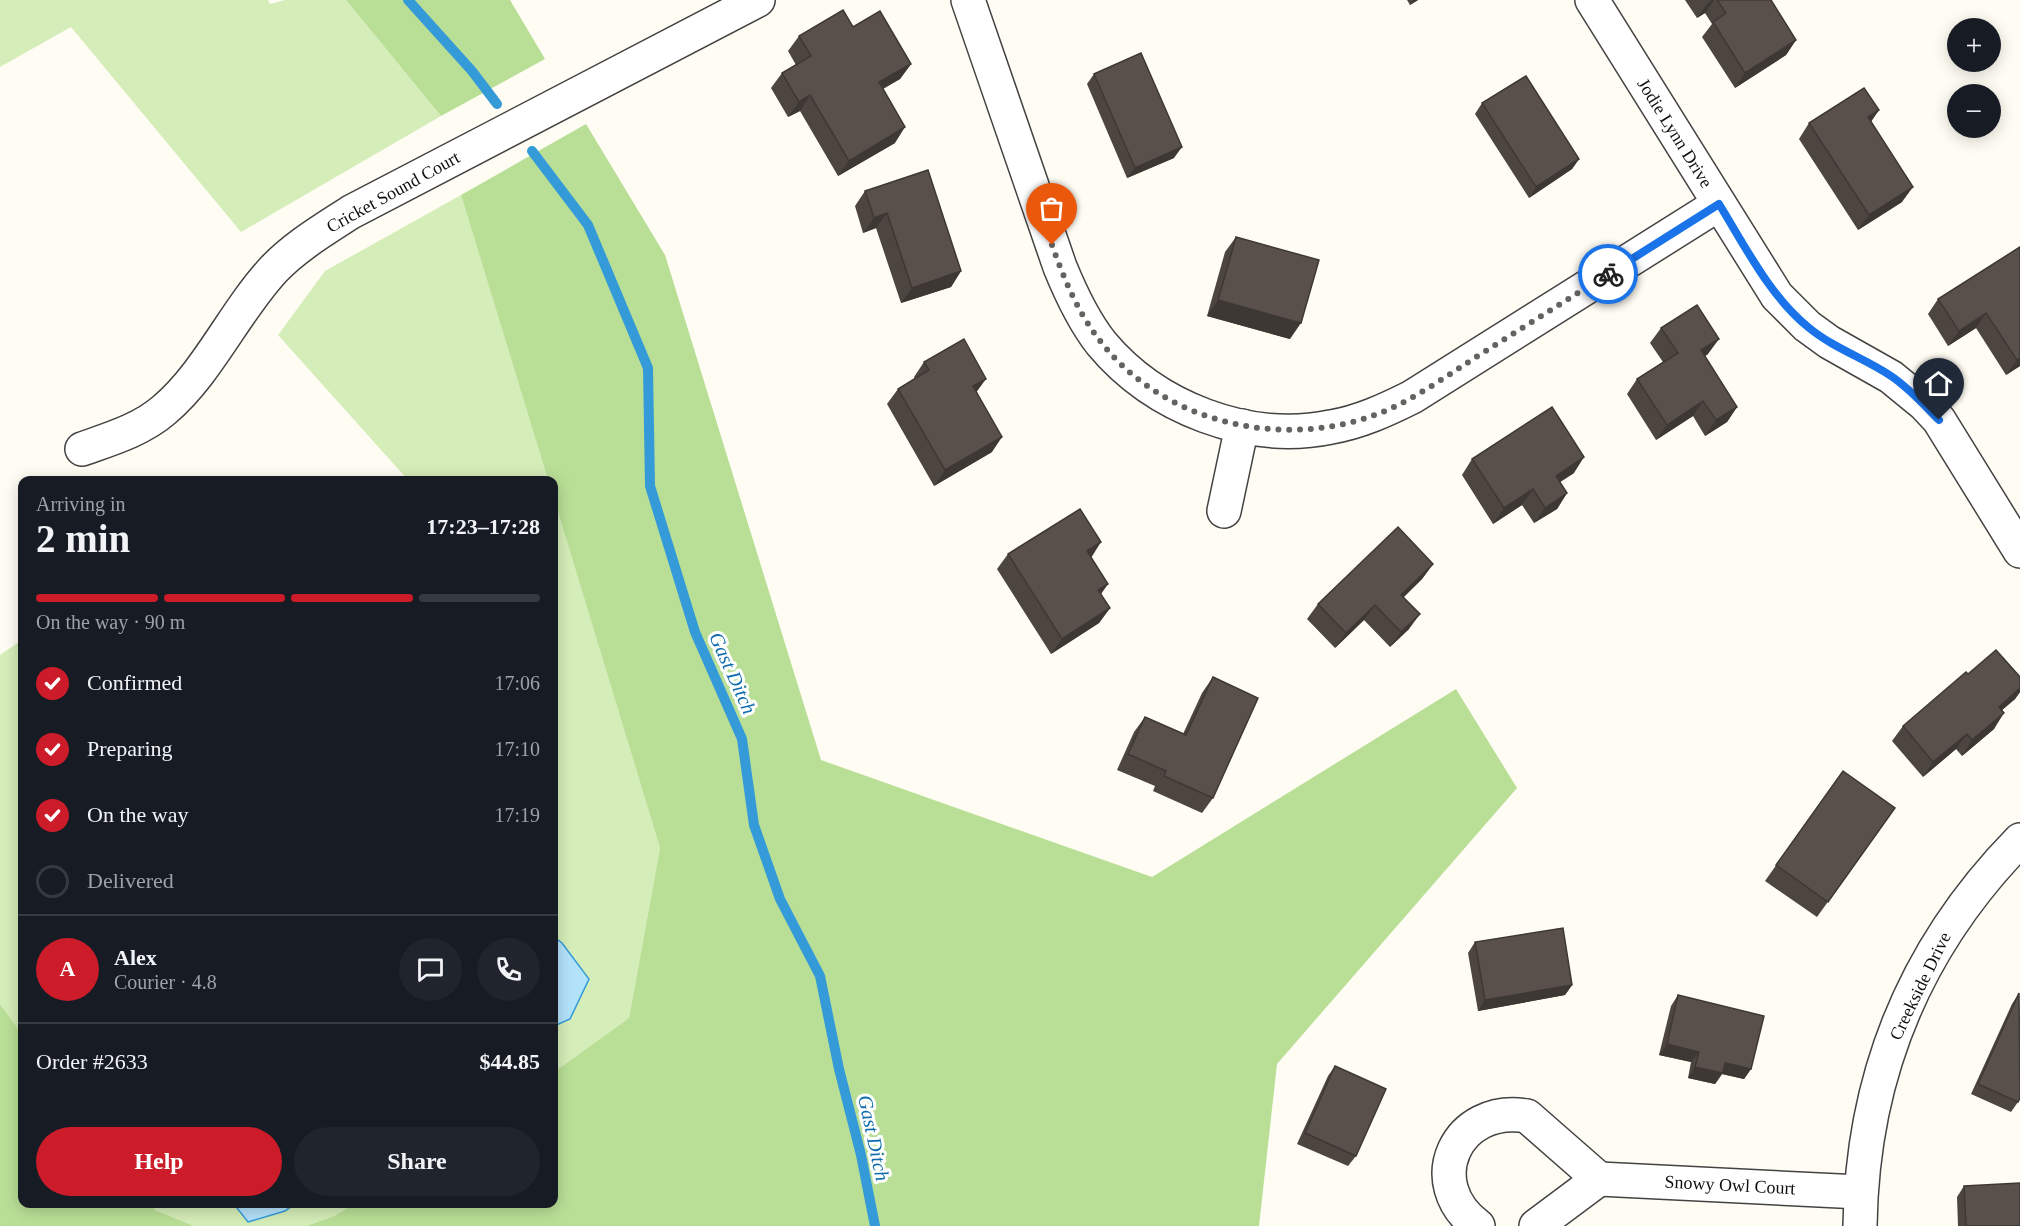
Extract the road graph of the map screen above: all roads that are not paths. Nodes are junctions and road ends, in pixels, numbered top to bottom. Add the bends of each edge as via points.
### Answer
1 (759, 0) edge
2 (968, 0) edge
3 (1592, 0) edge
4 (1719, 204) junction
5 (1242, 426) junction
6 (82, 449) dead end
7 (1224, 511) dead end
8 (2020, 551) edge
9 (2020, 840) edge
10 (1599, 1179) junction
11 (1860, 1192) junction
12 (1478, 1226) edge
13 (1536, 1226) edge
14 (1860, 1226) edge

1 - 6 street, Cricket Sound Court via 351,212 311,238 275,268 164,411 133,431
2 - 5 street via 1077,306 1101,343 1132,374 1167,399
3 - 4 street, Jodie Lynn Drive
4 - 5 street via 1412,397 1372,416 1330,428 1286,431
4 - 8 street, Jodie Lynn Drive via 1777,296 1807,326 1891,376 1939,420
5 - 7 street
9 - 11 street, Creekside Drive via 1991,870 1952,922 1900,1018 1879,1081 1865,1145
10 - 11 street, Snowy Owl Court
10 - 12 street via 1527,1116 1501,1114 1480,1121 1463,1135 1452,1154 1449,1176 1453,1198 1465,1216
10 - 13 street
11 - 14 street, Creekside Drive

